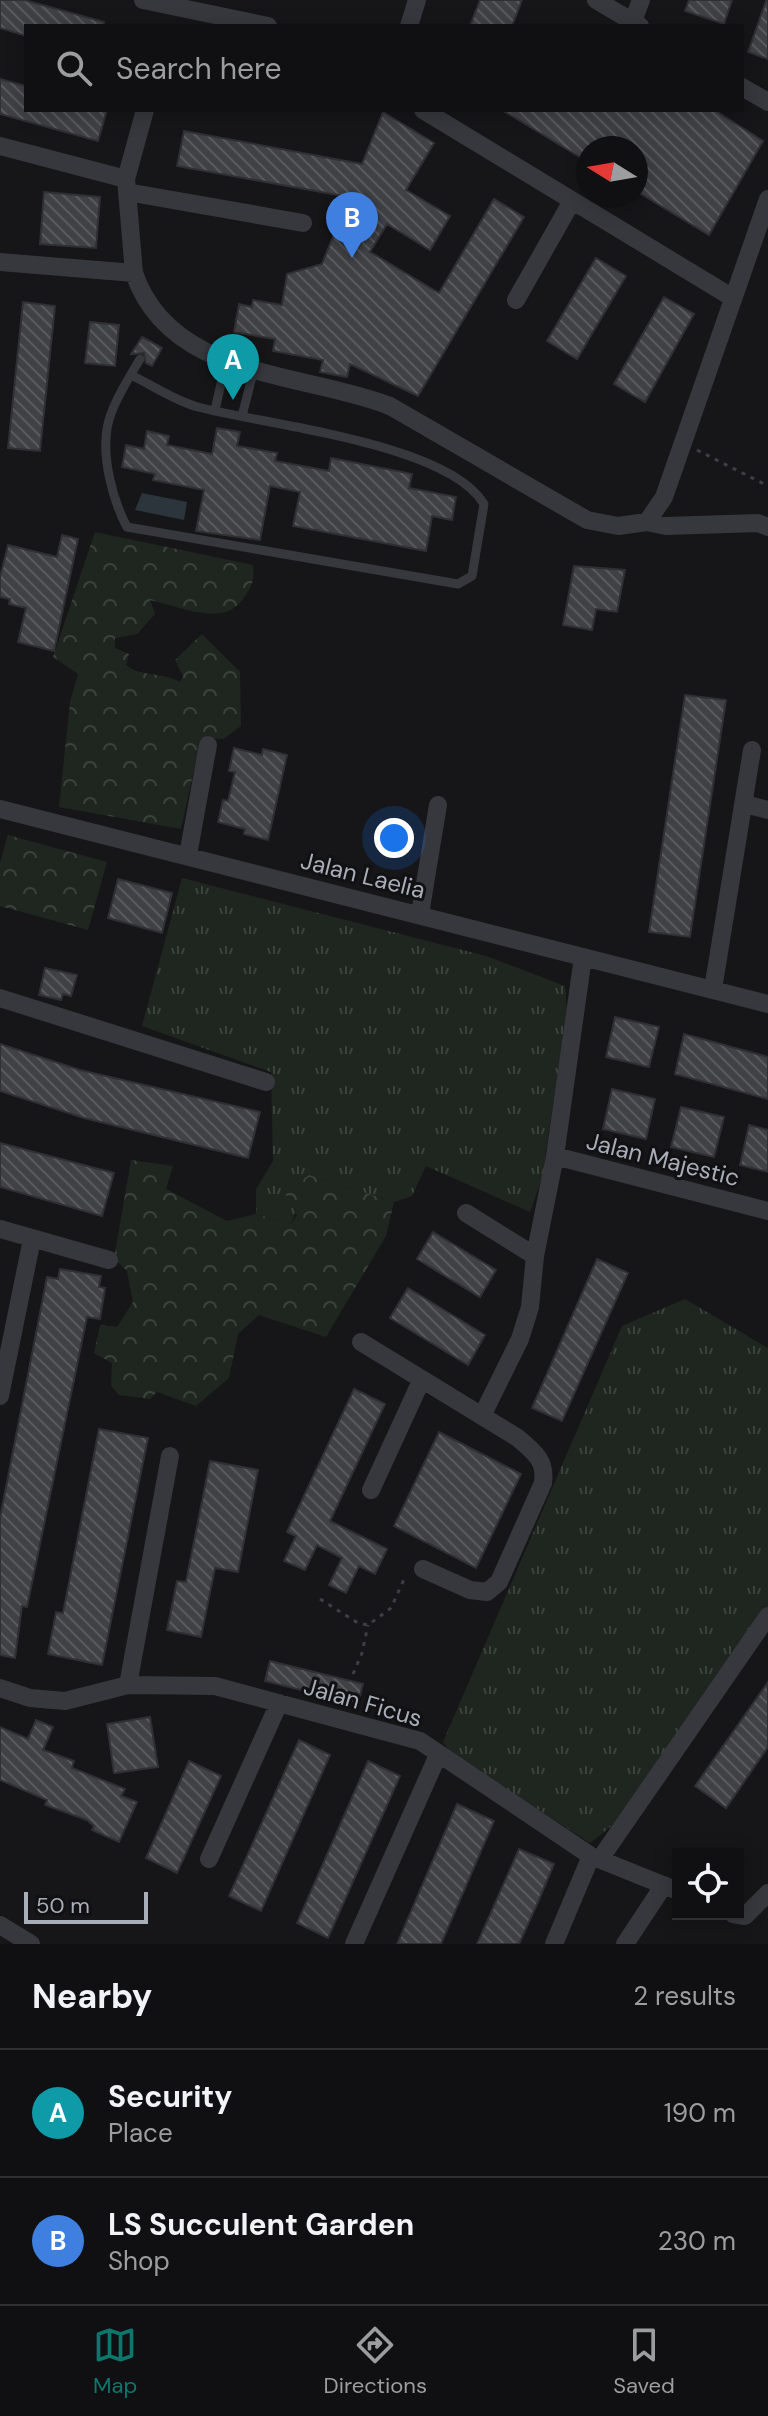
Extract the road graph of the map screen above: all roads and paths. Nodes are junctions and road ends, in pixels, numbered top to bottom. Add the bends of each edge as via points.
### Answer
1 (143, 0) edge
2 (417, 0) edge
3 (596, 0) edge
4 (641, 0) edge
5 (183, 12) edge
6 (256, 24) edge
7 (410, 24) edge
8 (637, 24) edge
9 (744, 88) edge
10 (768, 102) edge
11 (144, 112) edge
12 (426, 112) edge
13 (0, 146) edge
14 (126, 186) junction
15 (768, 199) edge
16 (572, 201) junction
17 (303, 223) dead end
18 (0, 262) edge
19 (134, 273) junction
20 (733, 298) junction
21 (516, 300) dead end
22 (140, 359) dead end
23 (226, 362) junction
24 (254, 369) junction
25 (131, 375) junction
26 (215, 410) junction
27 (242, 416) junction
28 (683, 443) junction
29 (768, 486) edge
30 (647, 522) junction
31 (768, 527) edge
32 (208, 745) dead end
33 (752, 750) dead end
34 (745, 804) junction
35 (438, 805) dead end
36 (0, 809) edge
37 (768, 810) edge
38 (188, 855) junction
39 (420, 914) junction
40 (583, 957) junction
41 (713, 989) junction
42 (0, 998) edge
43 (768, 1004) edge
44 (266, 1082) dead end
45 (555, 1156) junction
46 (768, 1211) edge
47 (466, 1213) dead end
48 (0, 1229) edge
49 (32, 1239) junction
50 (535, 1256) junction
51 (109, 1260) dead end
52 (361, 1342) dead end
53 (421, 1381) junction
54 (0, 1396) edge
55 (482, 1416) junction
56 (170, 1456) dead end
57 (371, 1490) dead end
58 (423, 1569) joint
59 (320, 1599) dead end
60 (768, 1616) edge
61 (368, 1625) junction
62 (353, 1674) dead end
63 (128, 1685) junction
64 (0, 1688) edge
65 (279, 1703) junction
66 (438, 1755) junction
67 (595, 1858) junction
68 (209, 1859) dead end
69 (671, 1888) edge
70 (768, 1893) edge
71 (744, 1916) edge
72 (4, 1934) edge
73 (31, 1944) edge
74 (354, 1944) edge
75 (554, 1944) edge
76 (625, 1944) edge

1 - 5 street
2 - 7 street
3 - 8 street
4 - 8 street
5 - 6 street
9 - 10 street
11 - 14 street
12 - 16 street
13 - 14 street
14 - 17 street
14 - 19 street
15 - 20 street
16 - 20 street
16 - 21 street
18 - 19 street
19 - 23 street via 154,310 200,351
20 - 28 street
22 - 25 lane
23 - 24 street
23 - 26 lane
24 - 27 lane
24 - 30 street via 390,406 587,520 618,526
25 - 26 lane via 194,406
25 - 27 lane via 107,428 112,500 127,527 458,584 472,576 484,504 475,489 397,449
26 - 27 lane
28 - 29 path
28 - 30 street via 664,497
30 - 31 street
32 - 38 street
33 - 34 street
34 - 37 street
34 - 41 street
35 - 39 street
36 - 38 street, Jalan Laelia
38 - 39 street, Jalan Laelia
39 - 40 street, Jalan Laelia
40 - 41 street, Jalan Laelia
40 - 45 street, Jalan Majestic
41 - 43 street, Jalan Laelia
42 - 44 street
45 - 46 street, Jalan Majestic
45 - 50 street
47 - 50 street
48 - 49 street
49 - 51 street
49 - 54 street
50 - 55 street via 530,1307 520,1339
52 - 53 street
53 - 55 street
53 - 57 street
55 - 58 street via 539,1457 545,1469 543,1483 499,1582 487,1592
56 - 63 street
58 - 61 path via 407,1572 391,1608
59 - 61 path
60 - 67 street
61 - 62 path
63 - 64 street, Jalan Ficus via 65,1701
63 - 65 street, Jalan Ficus via 215,1686
65 - 66 street, Jalan Ficus via 420,1741
65 - 68 street
66 - 67 street, Jalan Ficus
66 - 74 street
67 - 69 street, Jalan Ficus
67 - 75 street
69 - 76 street
70 - 71 street
72 - 73 street

